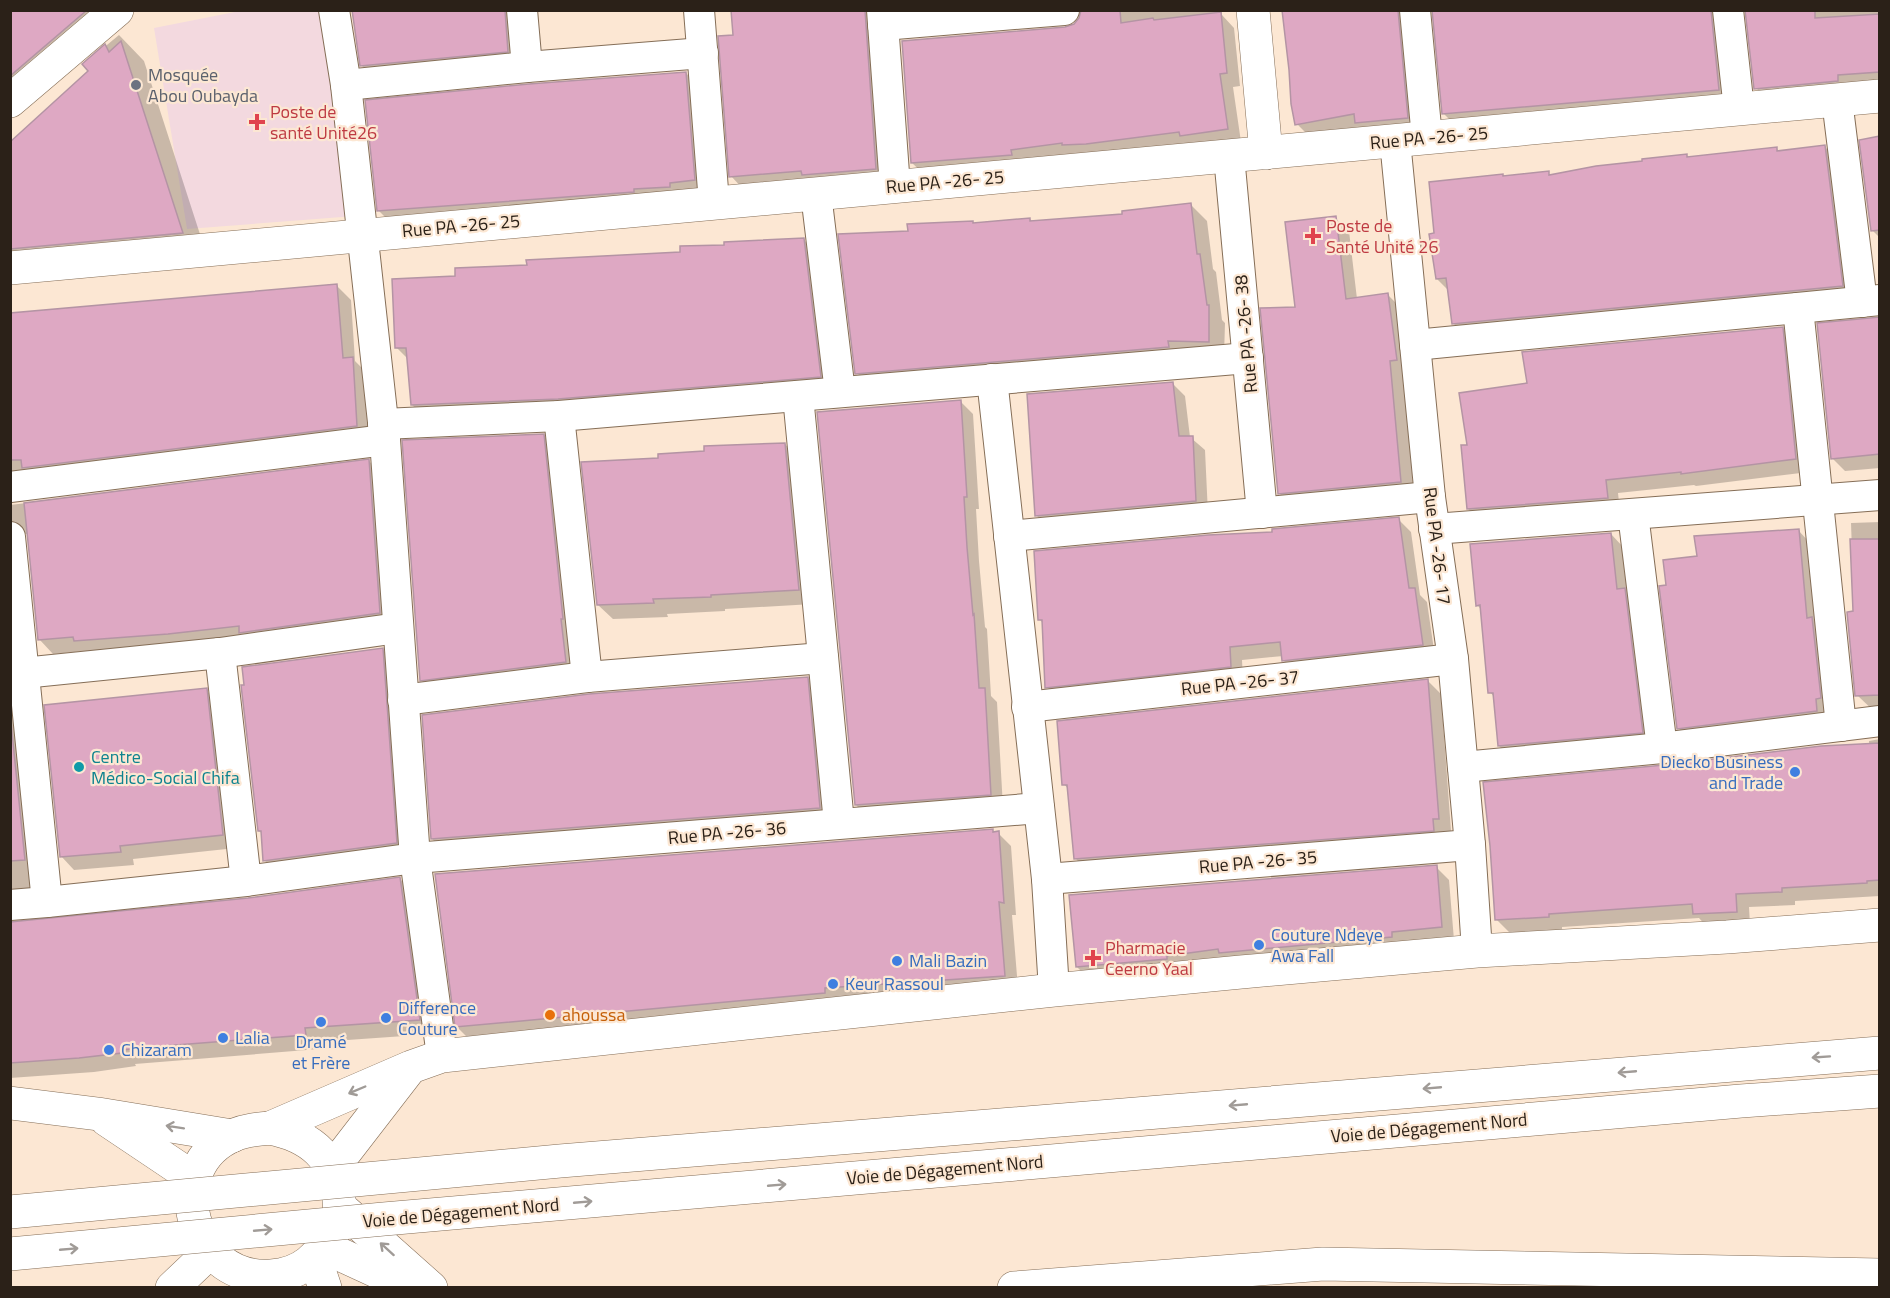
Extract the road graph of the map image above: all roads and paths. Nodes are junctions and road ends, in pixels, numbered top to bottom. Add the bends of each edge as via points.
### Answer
1 (117, 10) edge
2 (334, 10) edge
3 (522, 10) edge
4 (699, 10) edge
5 (1064, 10) edge
6 (1253, 10) edge
7 (1415, 10) edge
8 (1728, 10) edge
9 (1059, 11) edge
10 (883, 18) edge
11 (703, 53) junction
12 (527, 67) junction
13 (346, 85) junction
14 (1880, 96) edge
15 (1837, 100) junction
16 (10, 101) edge
17 (1739, 109) junction
18 (1427, 138) junction
19 (1395, 141) junction
20 (1266, 153) junction
21 (1229, 156) junction
22 (895, 187) junction
23 (816, 194) junction
24 (714, 203) junction
25 (362, 236) junction
26 (10, 268) edge
27 (1871, 301) edge
28 (1798, 308) junction
29 (1415, 345) junction
30 (1248, 358) junction
31 (992, 379) junction
32 (840, 392) junction
33 (798, 396) junction
34 (559, 416) junction
35 (384, 432) junction
36 (10, 487) edge
37 (1880, 495) edge
38 (1431, 497) junction
39 (1817, 501) junction
40 (1262, 513) junction
41 (1633, 514) junction
42 (1434, 529) junction
43 (1009, 536) junction
44 (10, 537) edge
45 (398, 628) junction
46 (220, 653) junction
47 (823, 658) junction
48 (1453, 659) junction
49 (23, 673) junction
50 (587, 677) junction
51 (403, 700) junction
52 (1027, 707) junction
53 (1880, 721) edge
54 (1841, 726) junction
55 (1662, 748) junction
56 (1463, 766) junction
57 (1039, 808) junction
58 (839, 823) junction
59 (1470, 845) junction
60 (415, 858) junction
61 (1047, 879) junction
62 (246, 881) junction
63 (47, 903) junction
64 (10, 905) edge
65 (1880, 926) edge
66 (1477, 951) junction
67 (1054, 990) junction
68 (1880, 1053) edge
69 (442, 1056) junction
70 (411, 1067) junction
71 (1880, 1091) edge
72 (10, 1103) edge
73 (98, 1114) junction
74 (270, 1128) junction
75 (232, 1136) junction
76 (332, 1169) junction
77 (195, 1179) junction
78 (340, 1207) junction
79 (10, 1212) edge
80 (210, 1252) junction
81 (10, 1254) edge
82 (321, 1264) edge
83 (1880, 1275) edge
84 (251, 1281) edge
85 (379, 1282) edge
86 (172, 1287) edge
87 (423, 1287) edge
88 (431, 1287) edge
89 (1014, 1287) edge

1 - 16 main road
2 - 13 street
3 - 12 street
4 - 11 street
5 - 9 street
6 - 20 main road
7 - 18 street
8 - 17 street
9 - 10 street
10 - 22 street
11 - 12 street
11 - 24 street
12 - 13 street
13 - 25 street
14 - 15 main road, Rue PA -26- 25
15 - 17 main road, Rue PA -26- 25
15 - 27 street
17 - 18 main road, Rue PA -26- 25
18 - 19 main road, Rue PA -26- 25
19 - 20 main road, Rue PA -26- 25
19 - 29 street, Rue PA -26- 17
20 - 21 main road, Rue PA -26- 25
21 - 22 main road, Rue PA -26- 25
21 - 30 street, Rue PA -26- 38
22 - 23 main road, Rue PA -26- 25
23 - 24 main road, Rue PA -26- 25
23 - 32 street
24 - 25 main road, Rue PA -26- 25
25 - 26 main road, Rue PA -26- 25
25 - 35 street
27 - 28 street
28 - 29 street
28 - 39 street
29 - 38 street, Rue PA -26- 17
30 - 31 street
30 - 40 street, Rue PA -26- 38
31 - 32 street
31 - 43 street
32 - 33 street
33 - 34 street
33 - 47 street
34 - 35 street
34 - 50 street
35 - 36 street
35 - 45 street
37 - 39 street
38 - 40 street
38 - 42 street, Rue PA -26- 17
39 - 41 street
39 - 54 street
40 - 43 street
41 - 42 street
41 - 55 street
42 - 48 street, Rue PA -26- 17
43 - 52 street
44 - 49 street
45 - 46 street
45 - 51 street
46 - 49 street
46 - 62 street
47 - 50 street
47 - 58 street
48 - 52 street, Rue PA -26- 37
48 - 56 street, Rue PA -26- 17
49 - 63 street
50 - 51 street
51 - 60 street
52 - 57 street
53 - 54 street
54 - 55 street
55 - 56 street
56 - 59 street, Rue PA -26- 17
57 - 58 street, Rue PA -26- 36
57 - 61 street
58 - 60 street, Rue PA -26- 36
59 - 61 street, Rue PA -26- 35
59 - 66 street, Rue PA -26- 17
60 - 62 street, Rue PA -26- 36
60 - 69 street
61 - 67 street
62 - 63 street, Rue PA -26- 36
63 - 64 street, Rue PA -26- 36
65 - 66 main road
66 - 67 main road
67 - 69 main road
68 -> 79 main road, bridge via 584,1159
69 - 70 main road
70 -> 74 main road
70 - 76 main road
81 -> 71 main road, Voie de Dégagement Nord, bridge
72 - 73 main road
75 -> 73 main road
73 - 77 main road
74 - 75 main road
74 - 76 main road via 306,1140 322,1153
75 - 77 main road via 216,1146
76 - 78 main road
77 - 80 main road via 193,1217
78 - 82 main road via 337,1226
88 -> 78 main road
80 - 84 main road
80 - 86 main road
82 - 84 main road
82 - 85 main road
83 - 89 main road via 1323,1264
85 - 87 main road

